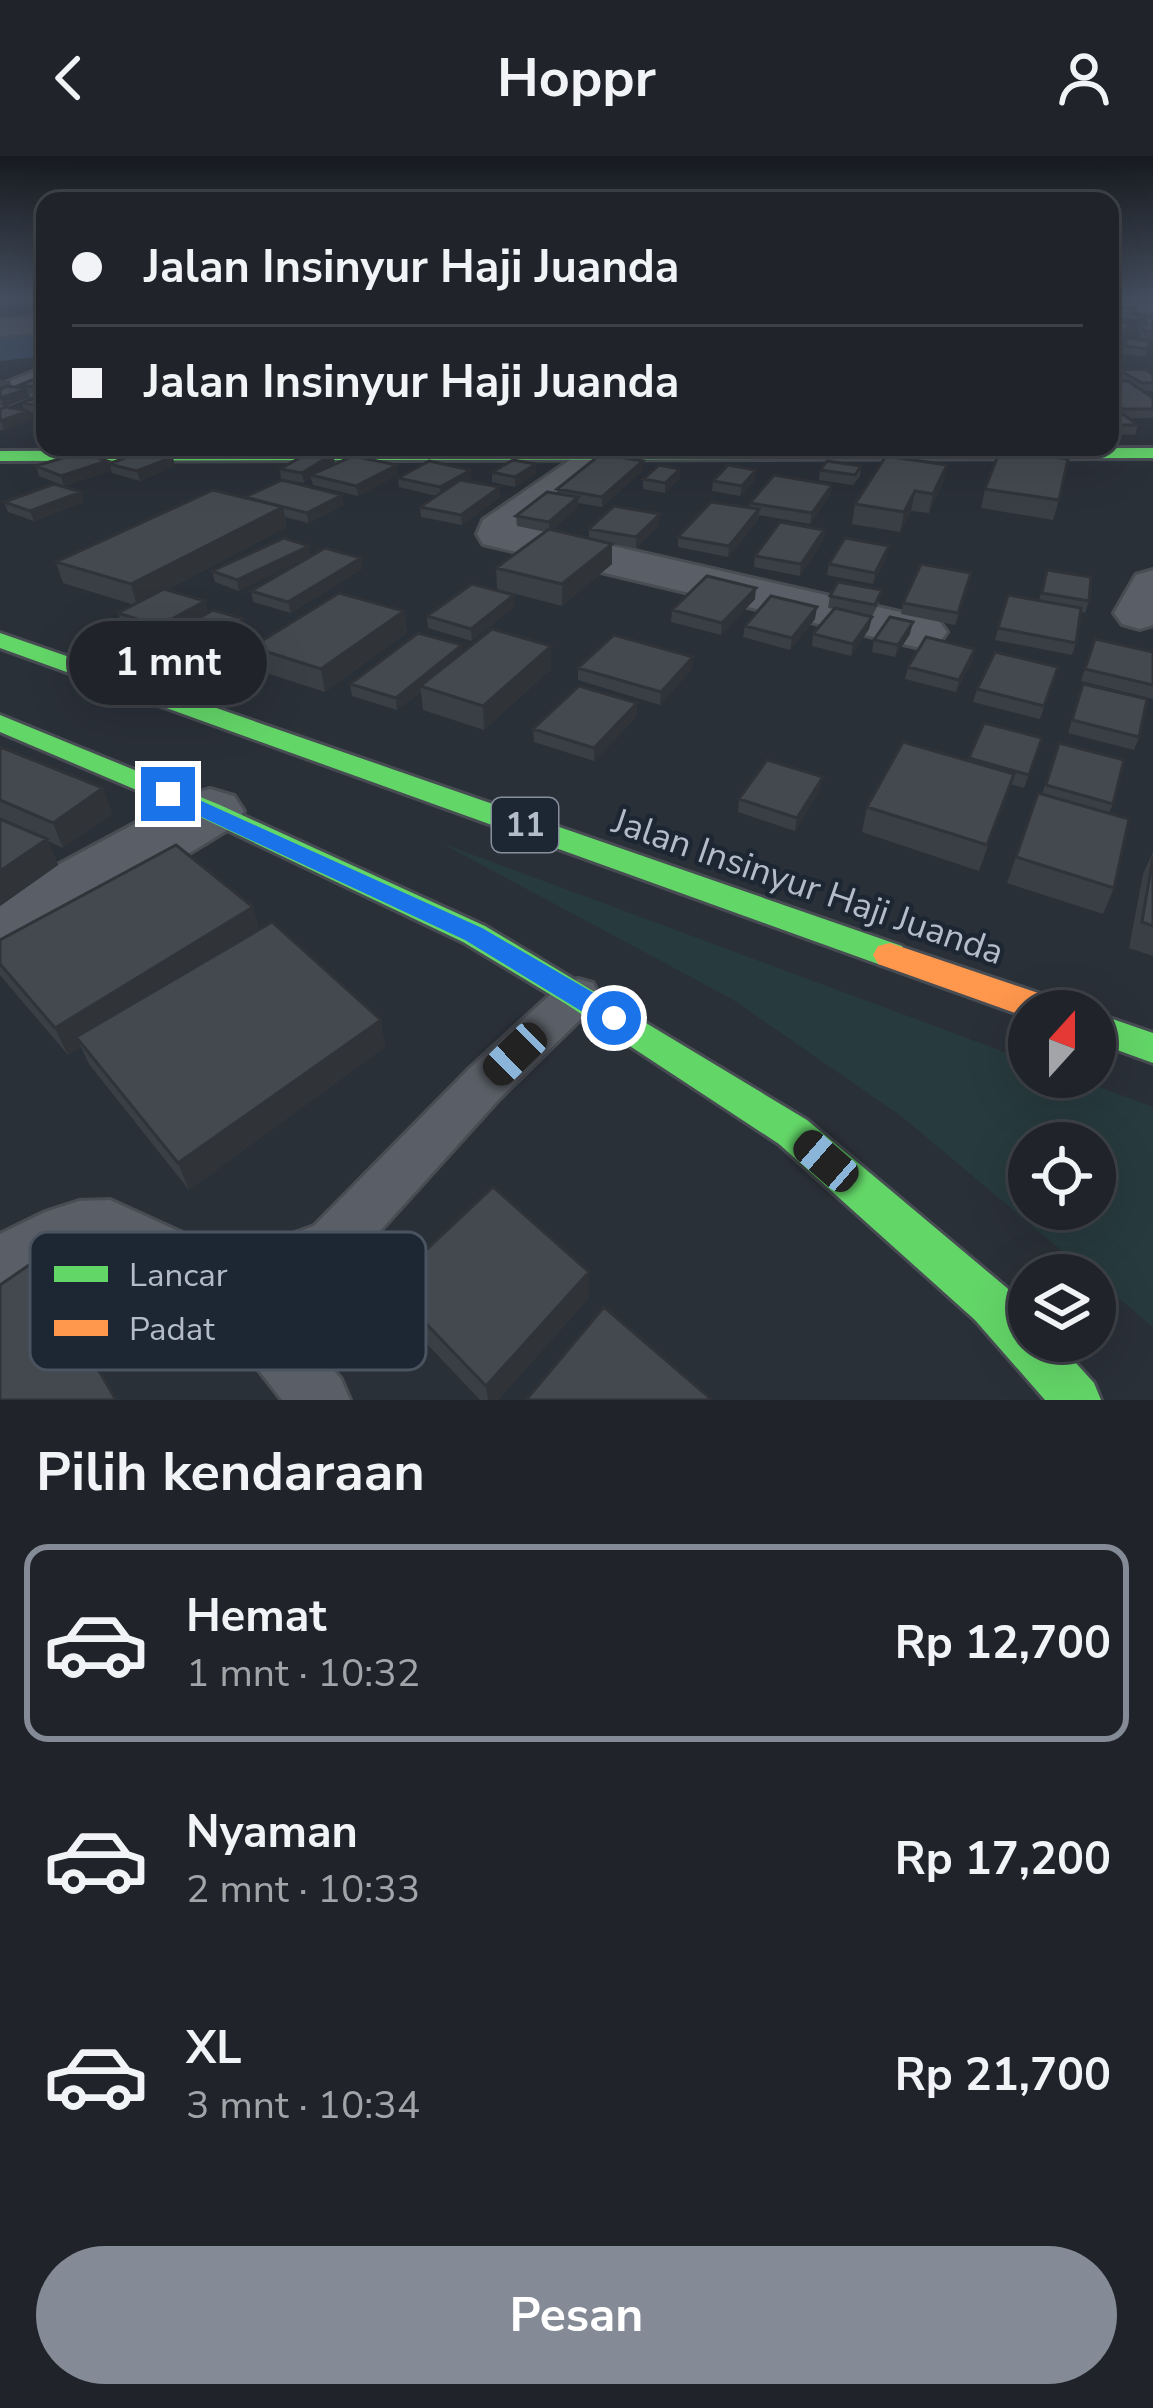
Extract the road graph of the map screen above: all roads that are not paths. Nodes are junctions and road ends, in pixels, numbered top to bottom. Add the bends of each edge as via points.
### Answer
1 (36, 380) edge
2 (0, 397) edge
3 (1119, 453) edge
4 (1153, 453) edge
5 (36, 455) edge
6 (0, 456) edge
7 (601, 456) edge
8 (920, 632) dead end
9 (0, 640) edge
10 (0, 723) edge
11 (210, 811) junction
12 (0, 931) edge
13 (578, 995) junction
14 (1008, 996) edge
15 (1116, 1035) edge
16 (1153, 1048) edge
17 (61, 1232) edge
18 (125, 1232) edge
19 (344, 1232) edge
20 (30, 1246) edge
21 (0, 1264) edge
22 (296, 1370) edge
23 (320, 1400) edge
24 (1077, 1400) edge

1 - 2 street
3 - 4 highway
5 - 6 highway
7 - 8 street via 500,534
9 - 14 highway, Jalan Insinyur Haji Juanda / 11
10 - 11 highway
11 - 12 street
11 - 13 highway via 474,934
13 - 19 lane
13 - 24 highway via 793,1132 991,1304
15 - 16 highway
17 - 18 lane via 110,1225
20 - 21 lane
22 - 23 lane

